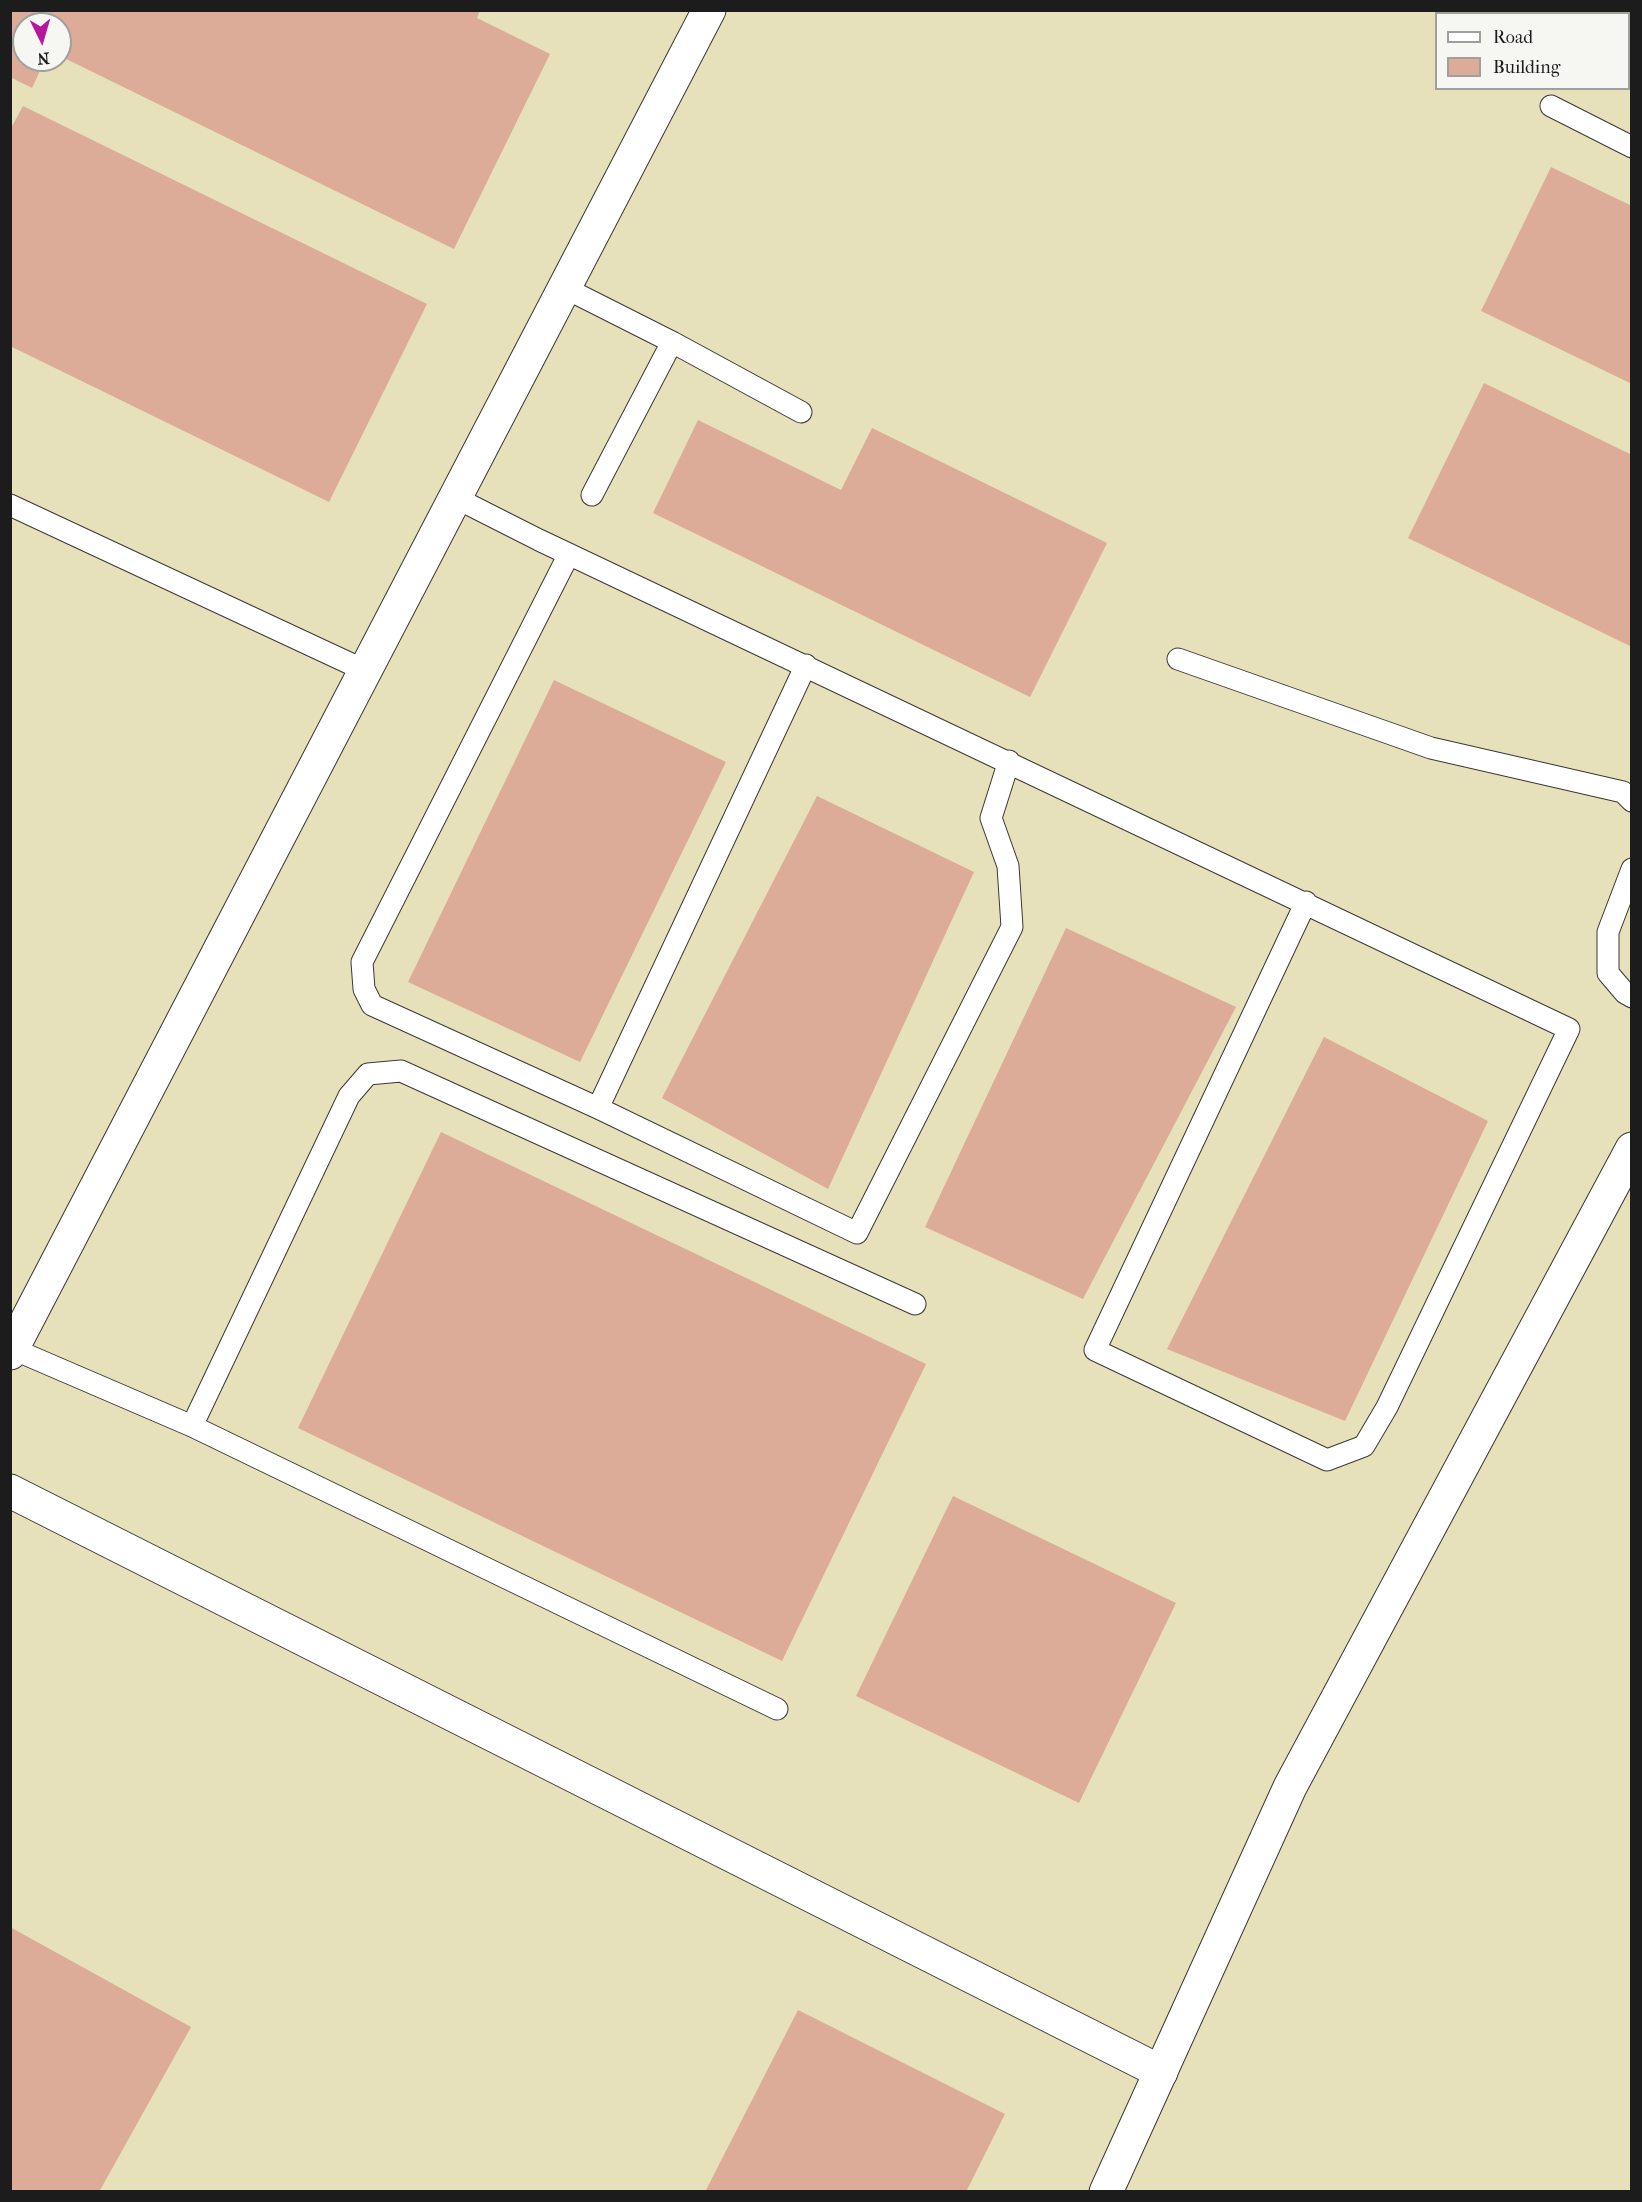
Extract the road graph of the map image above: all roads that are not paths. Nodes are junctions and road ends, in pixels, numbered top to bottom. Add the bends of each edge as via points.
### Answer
1 (709, 10) edge
2 (1551, 106) dead end
3 (1632, 147) edge
4 (565, 288) junction
5 (672, 342) junction
6 (801, 412) dead end
7 (592, 495) dead end
8 (456, 498) junction
9 (10, 505) edge
10 (569, 554) junction
11 (1178, 659) dead end
12 (806, 665) junction
13 (366, 671) junction
14 (1009, 761) junction
15 (1632, 801) edge
16 (1632, 869) edge
17 (1306, 902) junction
18 (1632, 997) edge
19 (598, 1108) junction
20 (1632, 1149) edge
21 (915, 1304) dead end
22 (12, 1351) edge
23 (192, 1426) junction
24 (10, 1491) edge
25 (777, 1710) dead end
26 (1161, 2072) junction
27 (1106, 2192) edge

1 - 4 street
2 - 3 lane
4 - 5 lane
4 - 8 street
5 - 6 lane
5 - 7 lane
8 - 10 lane
8 - 13 street
9 - 13 lane
10 - 12 lane
10 - 19 lane via 362,962 364,989 372,1005
11 - 15 lane via 1431,748 1623,792
12 - 14 lane
12 - 19 lane
13 - 22 street
14 - 17 lane
14 - 19 lane via 991,818 1008,866 1012,927 857,1233
16 - 18 lane via 1608,932 1608,973
17 - 17 lane via 1095,1350 1327,1460 1364,1446 1388,1407 1569,1029
20 - 26 street via 1290,1787
21 - 23 lane via 401,1071 368,1074 349,1096
22 - 23 lane
23 - 25 lane
24 - 26 street
26 - 27 street

